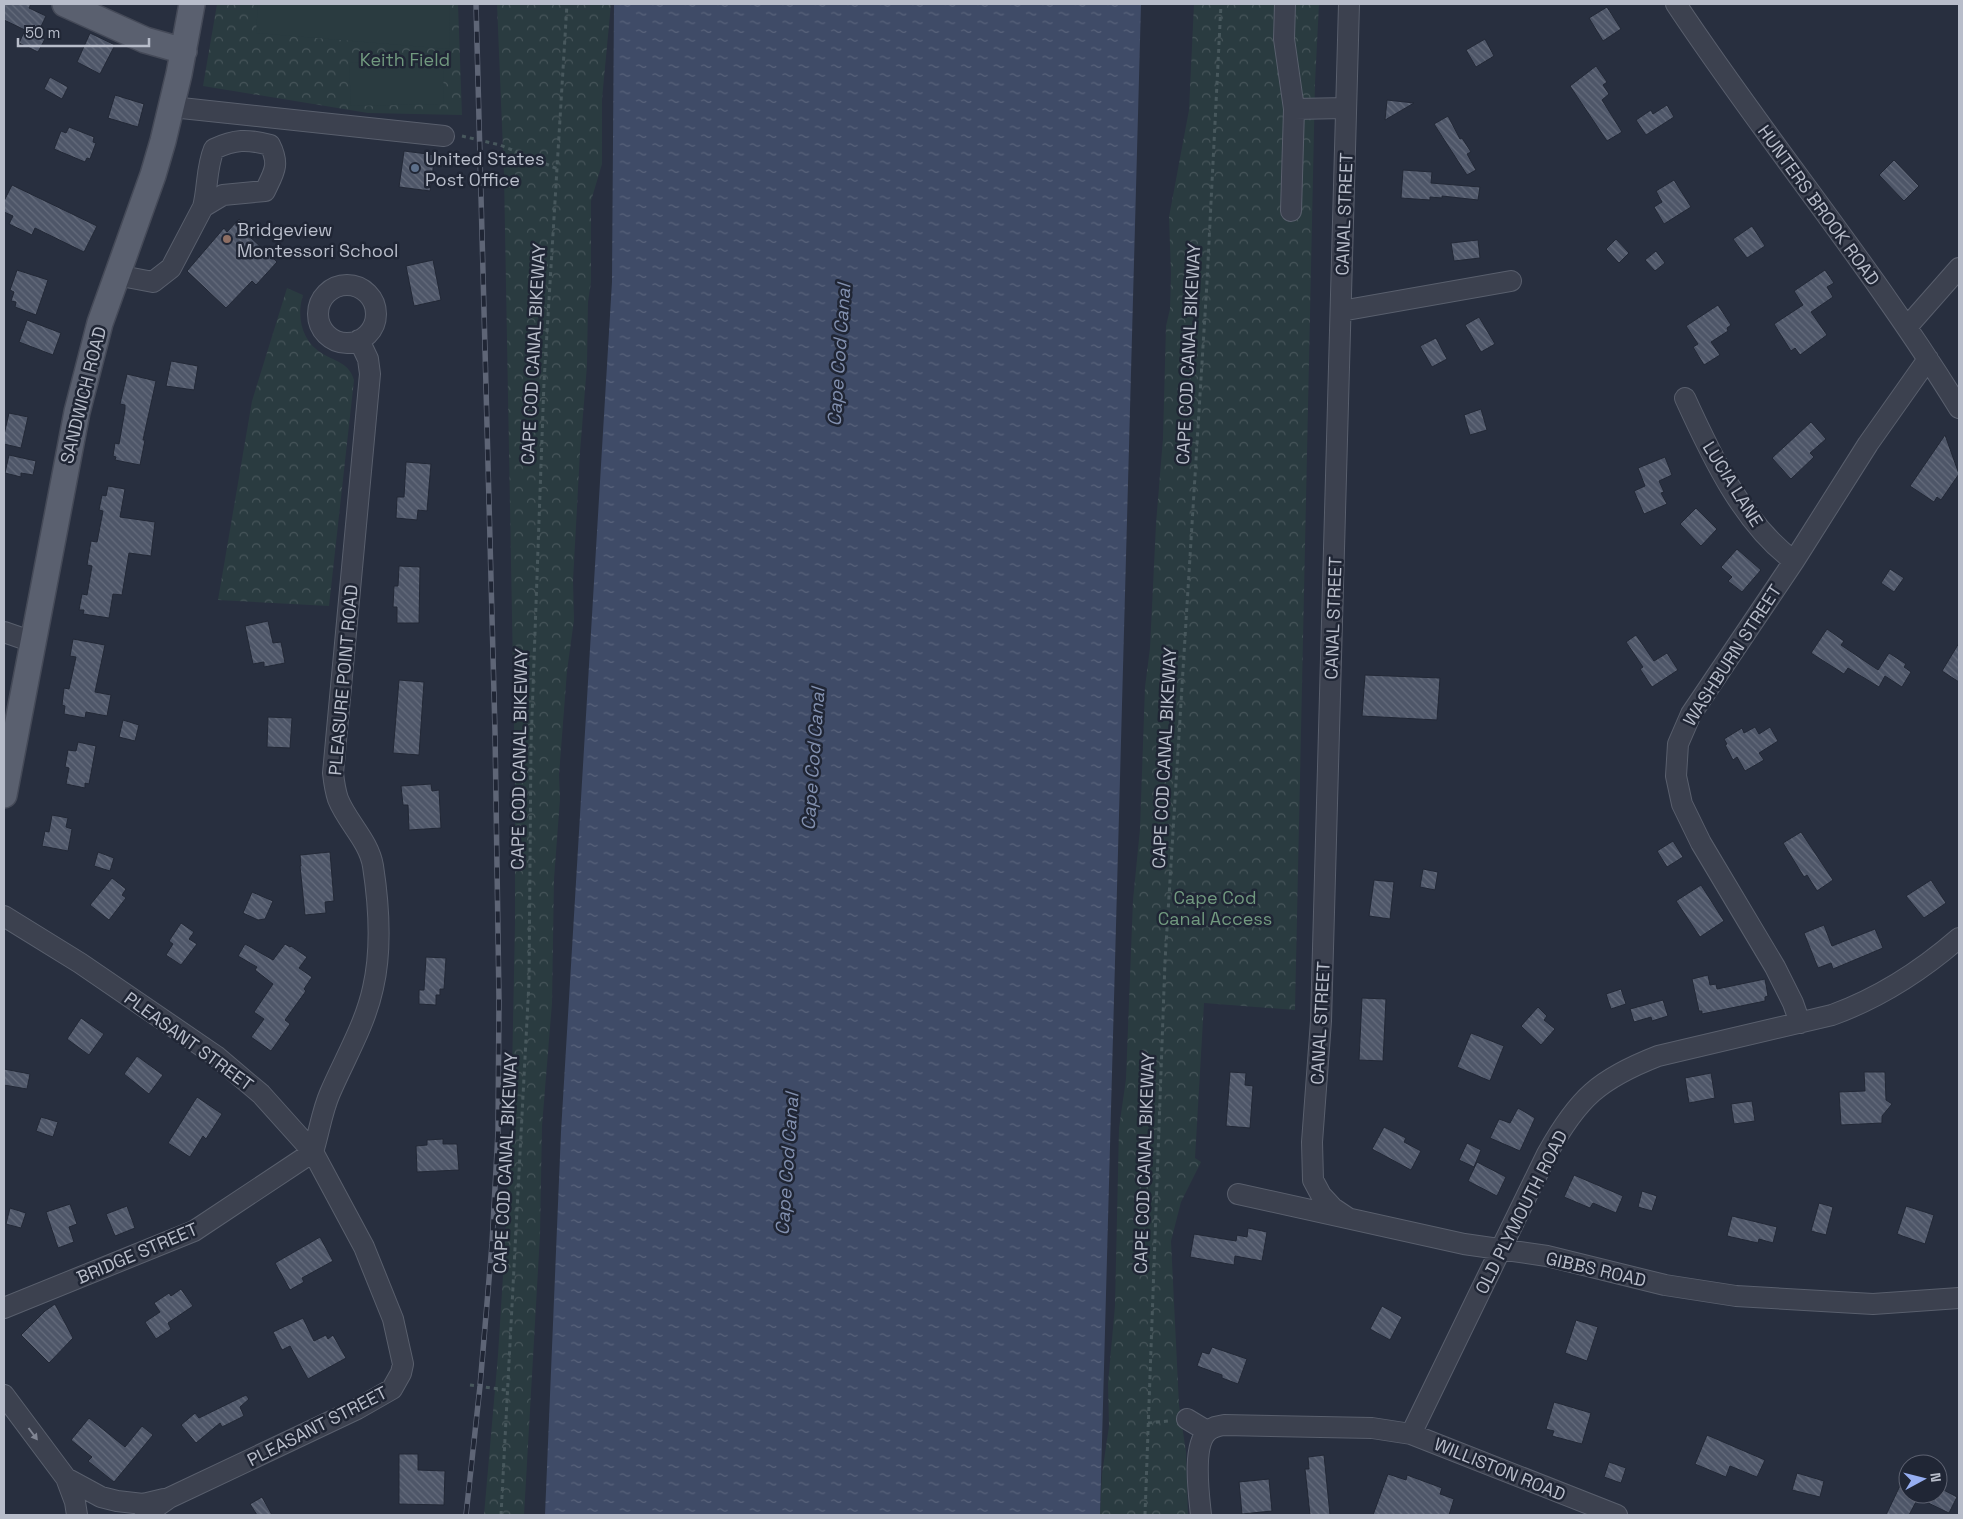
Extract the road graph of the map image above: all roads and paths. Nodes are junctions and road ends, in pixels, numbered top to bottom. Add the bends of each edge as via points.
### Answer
1 (65, 4) edge
2 (192, 4) edge
3 (567, 4) edge
4 (1221, 4) edge
5 (1285, 4) edge
6 (1349, 4) edge
7 (1676, 4) edge
8 (184, 51) junction
9 (172, 107) junction
10 (1346, 108) junction
11 (1294, 109) junction
12 (444, 136) joint
13 (558, 169) junction
14 (203, 207) dead end
15 (1291, 211) dead end
16 (1959, 268) edge
17 (116, 274) junction
18 (1511, 281) dead end
19 (1341, 311) junction
20 (1907, 327) junction
21 (359, 340) dead end
22 (1928, 359) junction
23 (1684, 398) dead end
24 (1959, 408) edge
25 (1794, 561) junction
26 (4, 632) edge
27 (33, 642) junction
28 (4, 795) edge
29 (4, 916) edge
30 (1959, 938) edge
31 (1800, 1023) junction
32 (313, 1152) junction
33 (1238, 1194) dead end
34 (1348, 1218) junction
35 (1502, 1249) junction
36 (1959, 1298) edge
37 (4, 1308) edge
38 (470, 1386) dead end
39 (506, 1390) junction
40 (4, 1395) edge
41 (1187, 1420) dead end
42 (1207, 1431) junction
43 (1411, 1434) junction
44 (66, 1478) junction
45 (168, 1498) junction
46 (76, 1515) edge
47 (145, 1515) edge
48 (501, 1515) edge
49 (1145, 1515) edge
50 (1201, 1515) edge
51 (1617, 1515) edge

1 - 8 main road via 145,40
2 - 8 main road, SANDWICH ROAD
3 - 13 path, CAPE COD CANAL BIKEWAY
4 - 49 path, CAPE COD CANAL BIKEWAY via 1165,962
5 - 11 street via 1284,39
6 - 10 street, CANAL STREET
7 - 20 street, HUNTERS BROOK ROAD
8 - 9 main road, SANDWICH ROAD
9 - 12 street
9 - 17 main road, SANDWICH ROAD via 153,175
10 - 11 street
10 - 19 street, CANAL STREET
11 - 15 street
12 - 13 path via 468,136 500,145
13 - 39 path, CAPE COD CANAL BIKEWAY via 544,382 531,744 529,982
14 - 17 street via 171,268 153,282
16 - 20 street
17 - 27 main road, SANDWICH ROAD via 76,412
18 - 19 street
19 - 34 street, CANAL STREET via 1321,1021 1312,1152 1313,1180 1321,1195
20 - 22 street, HUNTERS BROOK ROAD
21 - 32 street, PLEASURE POINT ROAD via 368,359 370,374 333,773 338,800 373,865 378,926 377,965 364,1017 329,1095
22 - 24 street, HUNTERS BROOK ROAD
22 - 25 street, WASHBURN STREET via 1868,444
23 - 25 street, LUCIA LANE via 1744,508 1772,543
25 - 31 street, WASHBURN STREET via 1691,714 1678,744 1676,776 1690,822 1775,966
26 - 27 street
27 - 28 main road, SANDWICH ROAD
29 - 32 street, PLEASANT STREET via 216,1056 261,1094
30 - 31 street, OLD PLYMOUTH ROAD via 1909,977 1882,993 1855,1007
31 - 35 street, OLD PLYMOUTH ROAD via 1658,1056 1612,1077 1574,1110 1560,1131
32 - 37 street, BRIDGE STREET via 194,1231
32 - 45 street, PLEASANT STREET via 364,1248 393,1319 402,1352 401,1373 392,1389 357,1409
33 - 34 street, GIBBS ROAD
34 - 35 street, GIBBS ROAD via 1464,1244
35 - 36 street, GIBBS ROAD via 1547,1256 1665,1285 1736,1296 1873,1304
35 - 43 street, OLD PLYMOUTH ROAD
38 - 39 path
39 - 48 path, CAPE COD CANAL BIKEWAY
40 -> 44 street
41 - 42 street
42 - 43 street via 1224,1425 1372,1428
42 - 50 street via 1198,1450
43 - 51 street, WILLISTON ROAD
44 - 45 street via 101,1497 117,1501 143,1504
44 - 46 street
45 - 47 street, PLEASANT STREET

